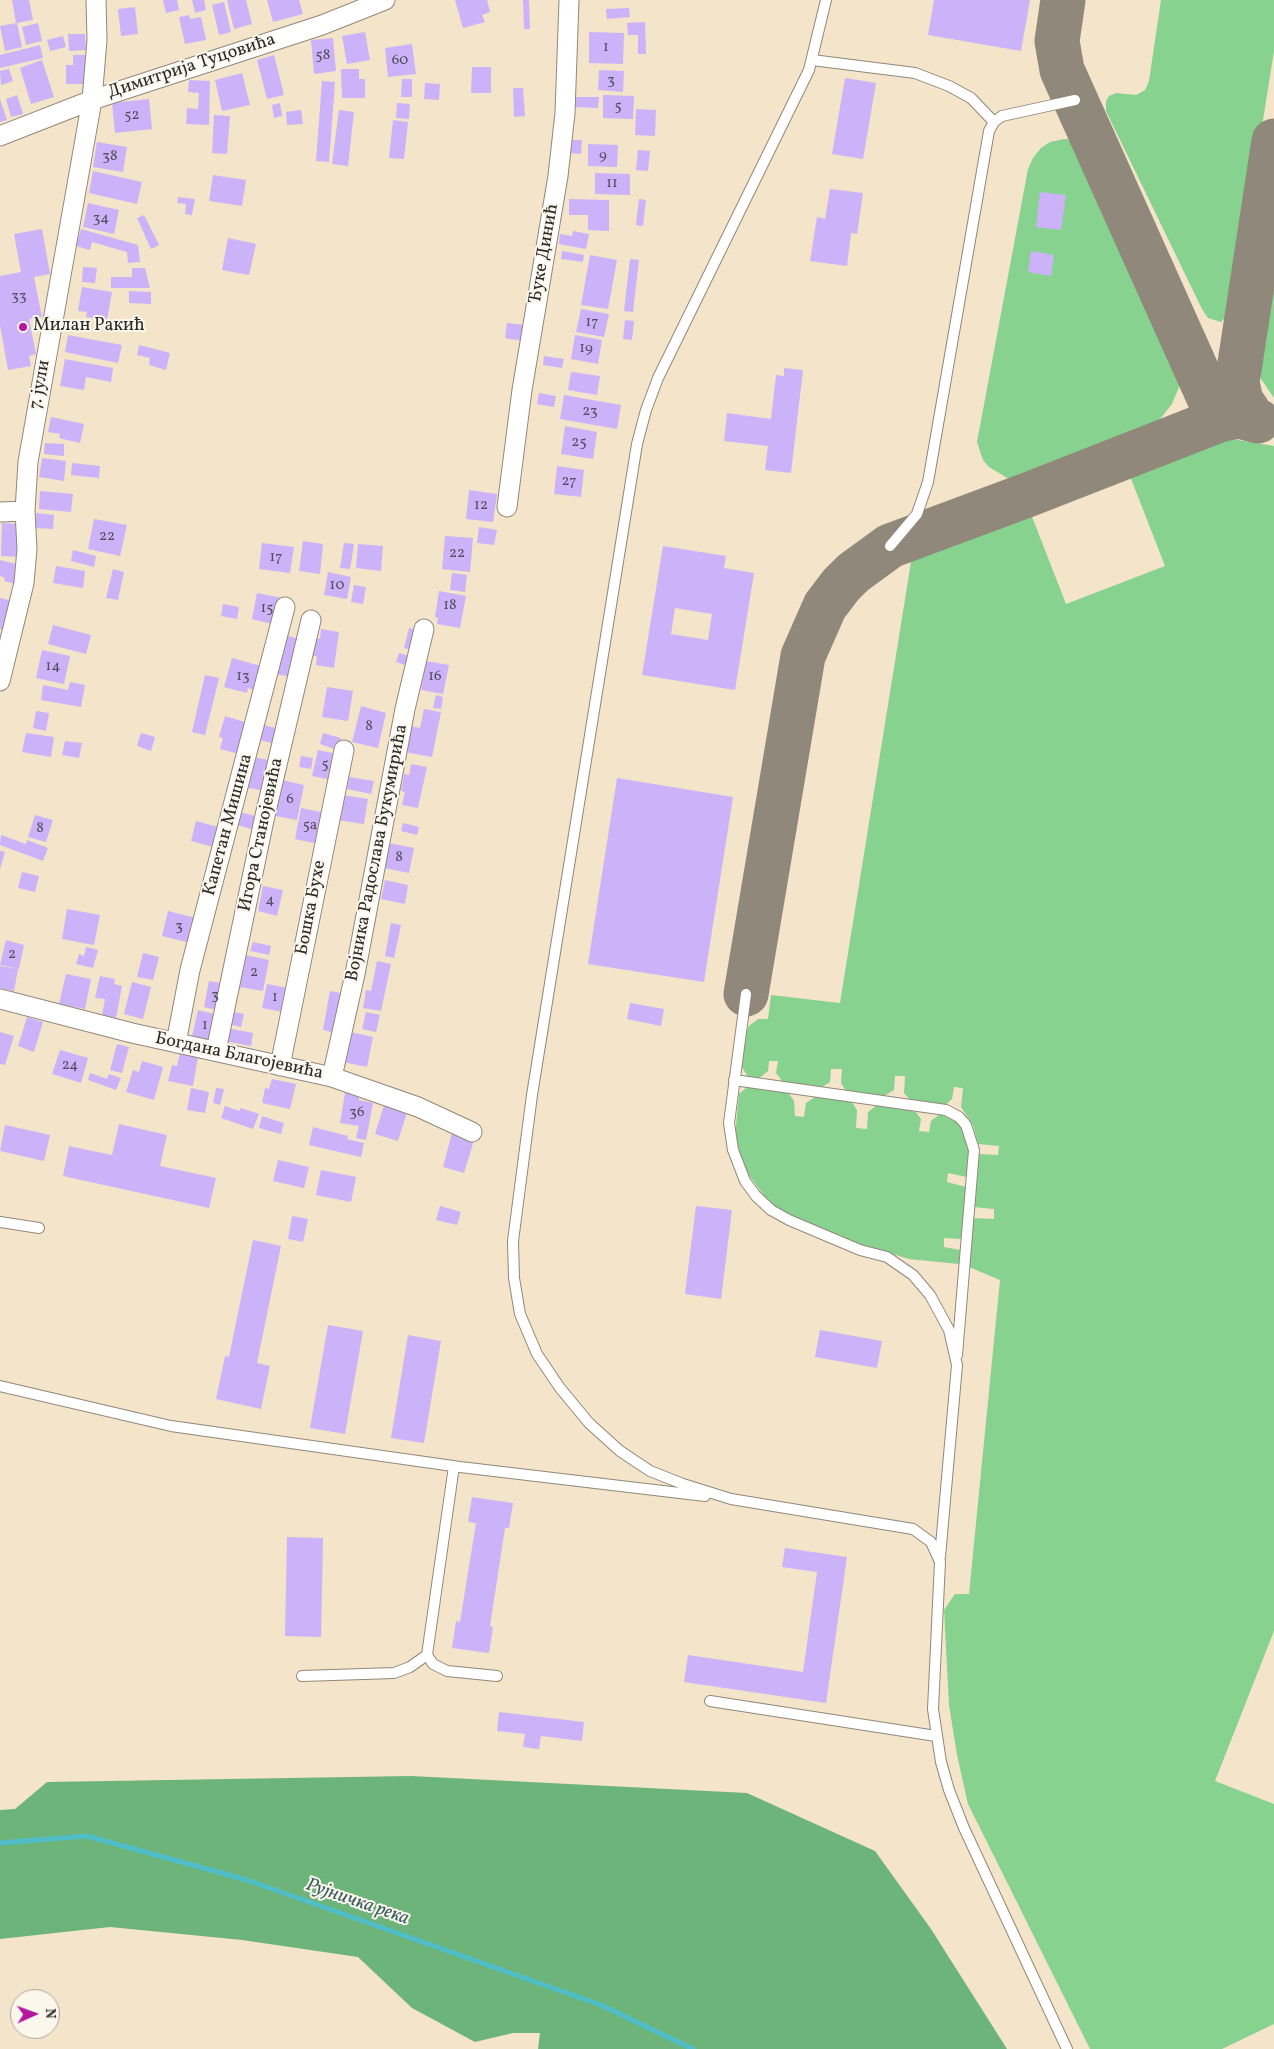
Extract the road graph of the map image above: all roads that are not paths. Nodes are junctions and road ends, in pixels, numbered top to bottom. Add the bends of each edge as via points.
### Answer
1 (96, 0) edge
2 (385, 0) edge
3 (569, 0) edge
4 (826, 0) edge
5 (812, 60) junction
6 (92, 100) junction
7 (1075, 100) dead end
8 (994, 122) junction
9 (0, 136) edge
10 (507, 507) dead end
11 (25, 511) junction
12 (0, 512) edge
13 (890, 546) dead end
14 (285, 607) dead end
15 (311, 620) dead end
16 (424, 629) dead end
17 (0, 681) edge
18 (344, 750) dead end
19 (746, 994) dead end
20 (0, 999) edge
21 (176, 1043) junction
22 (216, 1051) junction
23 (280, 1066) junction
24 (332, 1077) junction
25 (734, 1080) junction
26 (472, 1132) dead end
27 (0, 1222) edge
28 (39, 1228) dead end
29 (956, 1365) junction
30 (0, 1386) edge
31 (454, 1466) junction
32 (731, 1499) junction
33 (940, 1562) junction
34 (427, 1655) junction
35 (302, 1676) dead end
36 (497, 1676) dead end
37 (710, 1701) dead end
38 (936, 1736) junction
39 (1067, 2049) edge

1 - 6 street, 7. јули via 97,40
2 - 6 street, Димитрија Туцовића via 322,25
3 - 10 street, Ђуке Динић via 566,113
4 - 5 lane
5 - 8 lane via 915,73 971,98
5 - 32 lane via 798,96 658,378 637,444 533,1085 513,1241 520,1314 536,1354 560,1388 595,1428 620,1451 650,1471
6 - 9 street, Димитрија Туцовића
6 - 11 street, 7. јули via 28,462
7 - 8 lane via 1002,116
8 - 13 lane via 987,140 928,482 917,514
11 - 12 street
11 - 17 street, 7. јули via 27,549 24,583
14 - 21 street, Капетан Мишина via 190,970
15 - 22 street, Игора Станојевића via 264,820
16 - 24 street, Војника Радослава Букумирића via 405,709 355,974
18 - 23 street, Бошка Бухе
19 - 25 lane
20 - 21 street, Богдана Благојевића
21 - 22 street, Богдана Благојевића
22 - 23 street, Богдана Благојевића
23 - 24 street, Богдана Благојевића
24 - 26 street, Богдана Благојевића via 418,1108
25 - 29 lane via 730,1136 738,1165 756,1196 789,1220 860,1250 887,1257 913,1274 930,1295 948,1330
25 - 29 lane via 946,1110 959,1116 966,1125 974,1150
27 - 28 lane
29 - 33 lane
30 - 31 lane via 171,1426
31 - 32 lane
31 - 34 lane
32 - 33 lane via 913,1530 931,1542
33 - 38 lane via 933,1709
34 - 35 lane via 394,1673
34 - 36 lane via 433,1664 446,1671
37 - 38 lane
38 - 39 lane via 949,1790 964,1828

